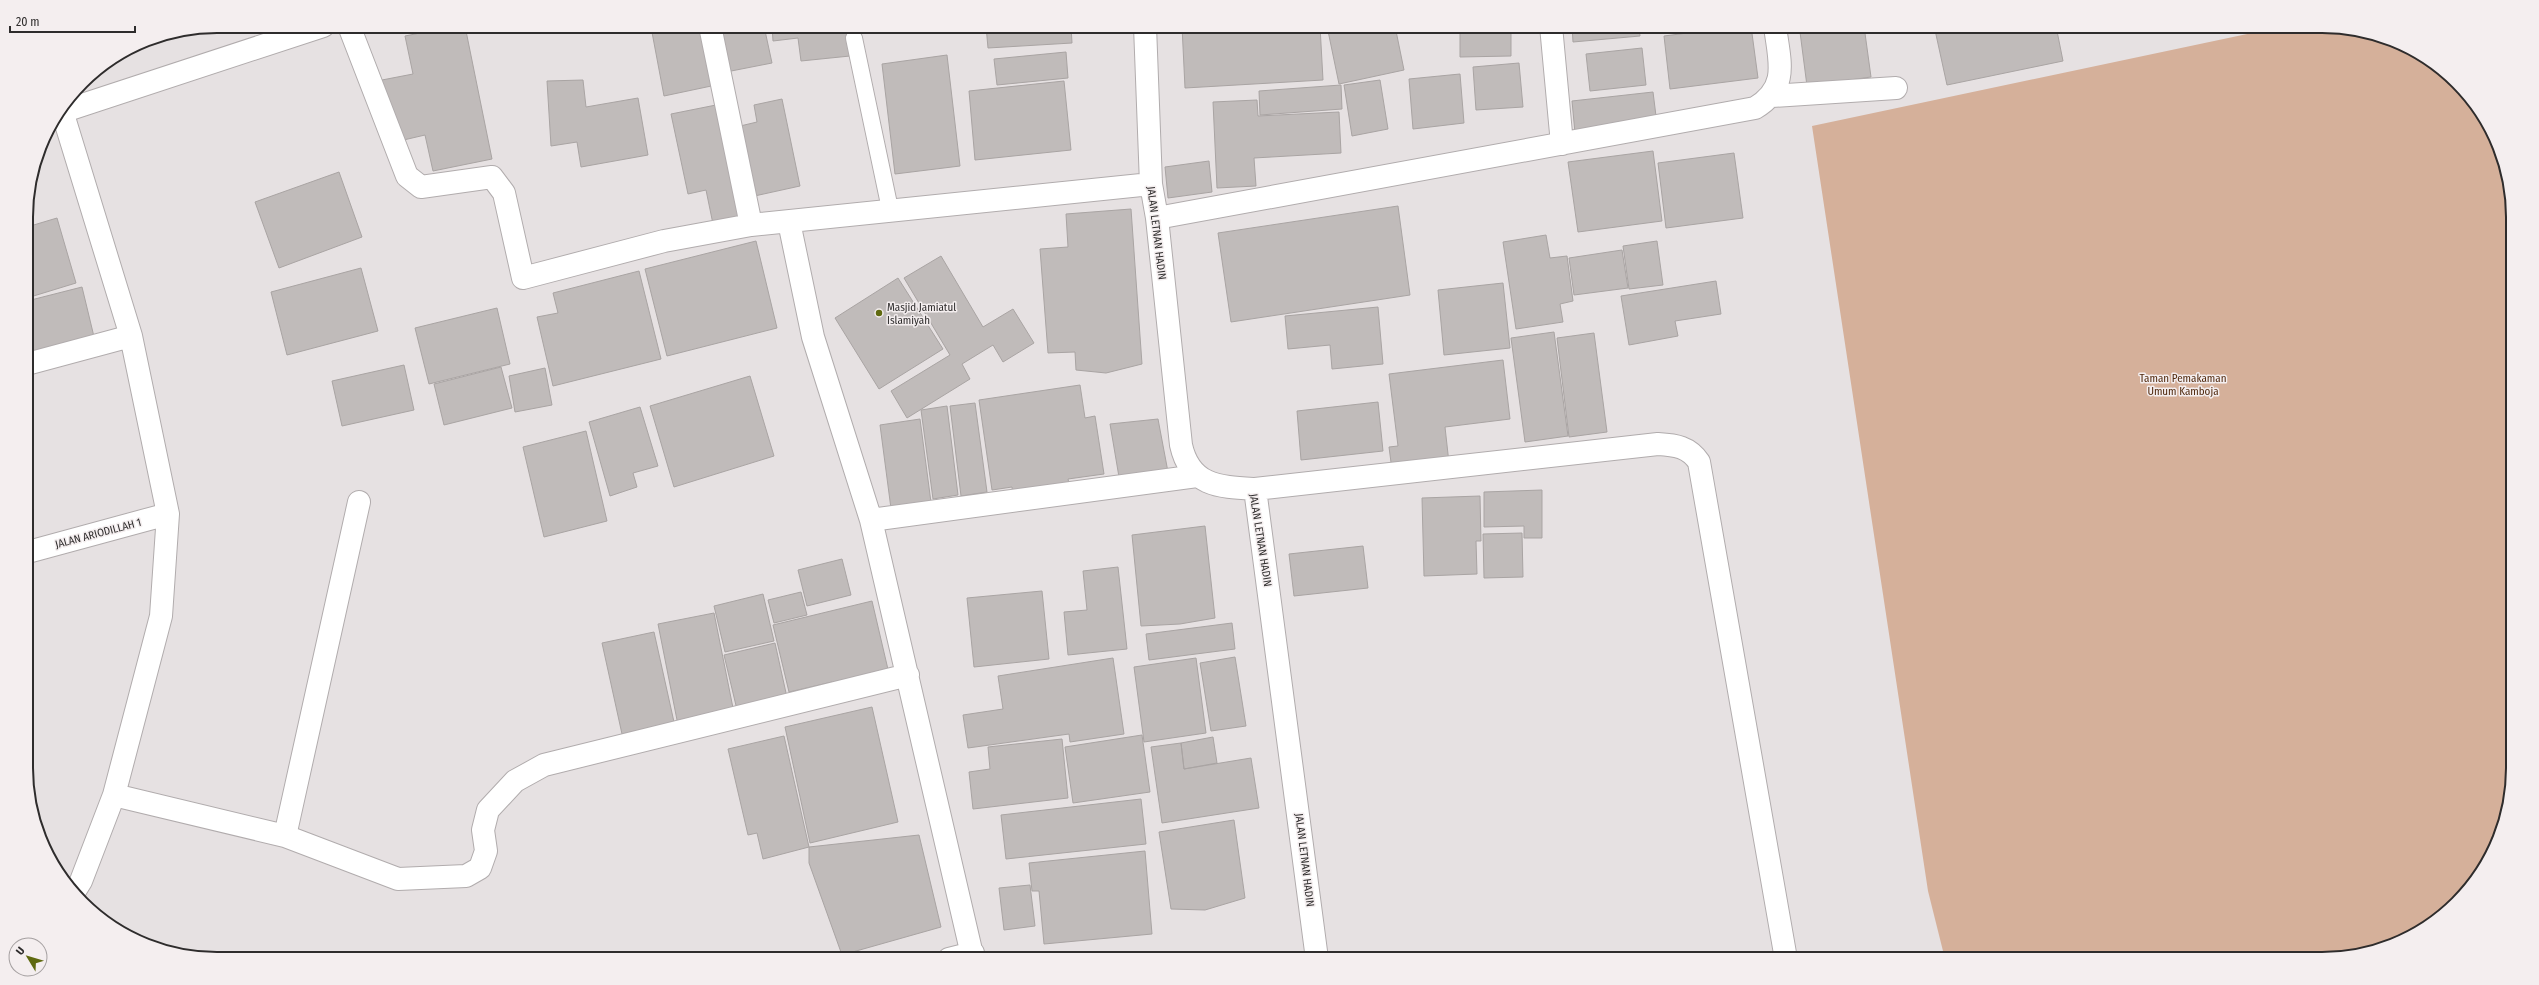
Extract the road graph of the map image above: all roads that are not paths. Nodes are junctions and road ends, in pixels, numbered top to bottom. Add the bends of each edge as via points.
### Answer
1 (303, 33) edge
2 (352, 33) edge
3 (711, 33) edge
4 (1145, 33) edge
5 (1552, 33) edge
6 (1776, 33) edge
7 (854, 38) dead end
8 (1896, 88) dead end
9 (1772, 96) junction
10 (67, 110) edge
11 (63, 116) edge
12 (1562, 144) junction
13 (1151, 184) junction
14 (890, 209) junction
15 (1157, 218) junction
16 (789, 222) junction
17 (752, 225) junction
18 (131, 336) junction
19 (33, 362) edge
20 (1197, 476) junction
21 (1255, 489) junction
22 (359, 502) dead end
23 (168, 514) junction
24 (871, 520) junction
25 (33, 551) edge
26 (908, 675) junction
27 (114, 795) junction
28 (285, 836) junction
29 (77, 887) edge
30 (972, 952) edge
31 (1316, 952) edge
32 (1785, 952) edge

1 - 10 street
2 - 17 street via 407,176 421,187 492,176 504,193 523,278 664,241
3 - 17 street
4 - 13 street, JALAN LETNAN HADIN
5 - 12 street
6 - 9 street via 1780,69 1779,80
7 - 14 lane
8 - 9 street
9 - 12 street via 1755,108
11 - 18 street
12 - 15 street
13 - 14 street
13 - 15 street, JALAN LETNAN HADIN
14 - 16 street
15 - 20 street, JALAN LETNAN HADIN via 1181,445 1184,459
16 - 17 street
16 - 24 street via 813,337
18 - 19 street
18 - 23 street
20 - 21 street, JALAN LETNAN HADIN via 1220,487
20 - 24 street
21 - 31 street, JALAN LETNAN HADIN
21 - 32 street via 1658,444 1675,445 1694,454 1699,462
22 - 28 street
23 - 25 street, JALAN ARIODILLAH 1
23 - 27 street via 161,616
24 - 26 street
26 - 28 street via 544,765 515,781 488,810 483,830 486,851 480,868 466,876 398,879
26 - 30 street
27 - 28 street
27 - 29 street

